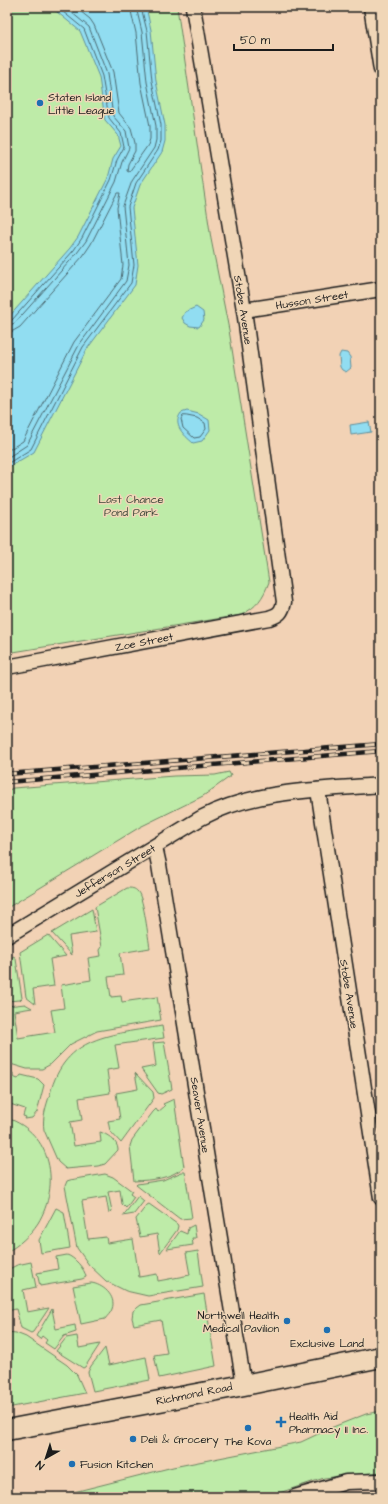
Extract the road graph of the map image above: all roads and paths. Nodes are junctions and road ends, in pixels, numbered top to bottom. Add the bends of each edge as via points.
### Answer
1 (193, 7) edge
2 (371, 7) edge
3 (381, 70) edge
4 (381, 289) edge
5 (244, 310) junction
6 (280, 613) joint
7 (7, 667) edge
8 (381, 785) edge
9 (318, 790) junction
10 (155, 847) junction
11 (7, 936) edge
12 (381, 1198) edge
13 (381, 1357) edge
14 (244, 1385) junction
15 (7, 1430) edge
16 (381, 1481) edge
17 (301, 1496) edge

1 - 5 street, Stobe Avenue
2 - 3 street
4 - 5 street, Husson Street
5 - 6 street, Stobe Avenue via 284,602
6 - 7 street, Zoe Street via 270,618
8 - 9 street, Jefferson Street
9 - 10 street, Jefferson Street via 260,797 223,808 201,818
9 - 12 street, Stobe Avenue
10 - 11 street, Jefferson Street
10 - 14 street, Seaver Avenue
13 - 14 main road, Richmond Road
14 - 15 main road, Richmond Road
16 - 17 street via 346,1482

